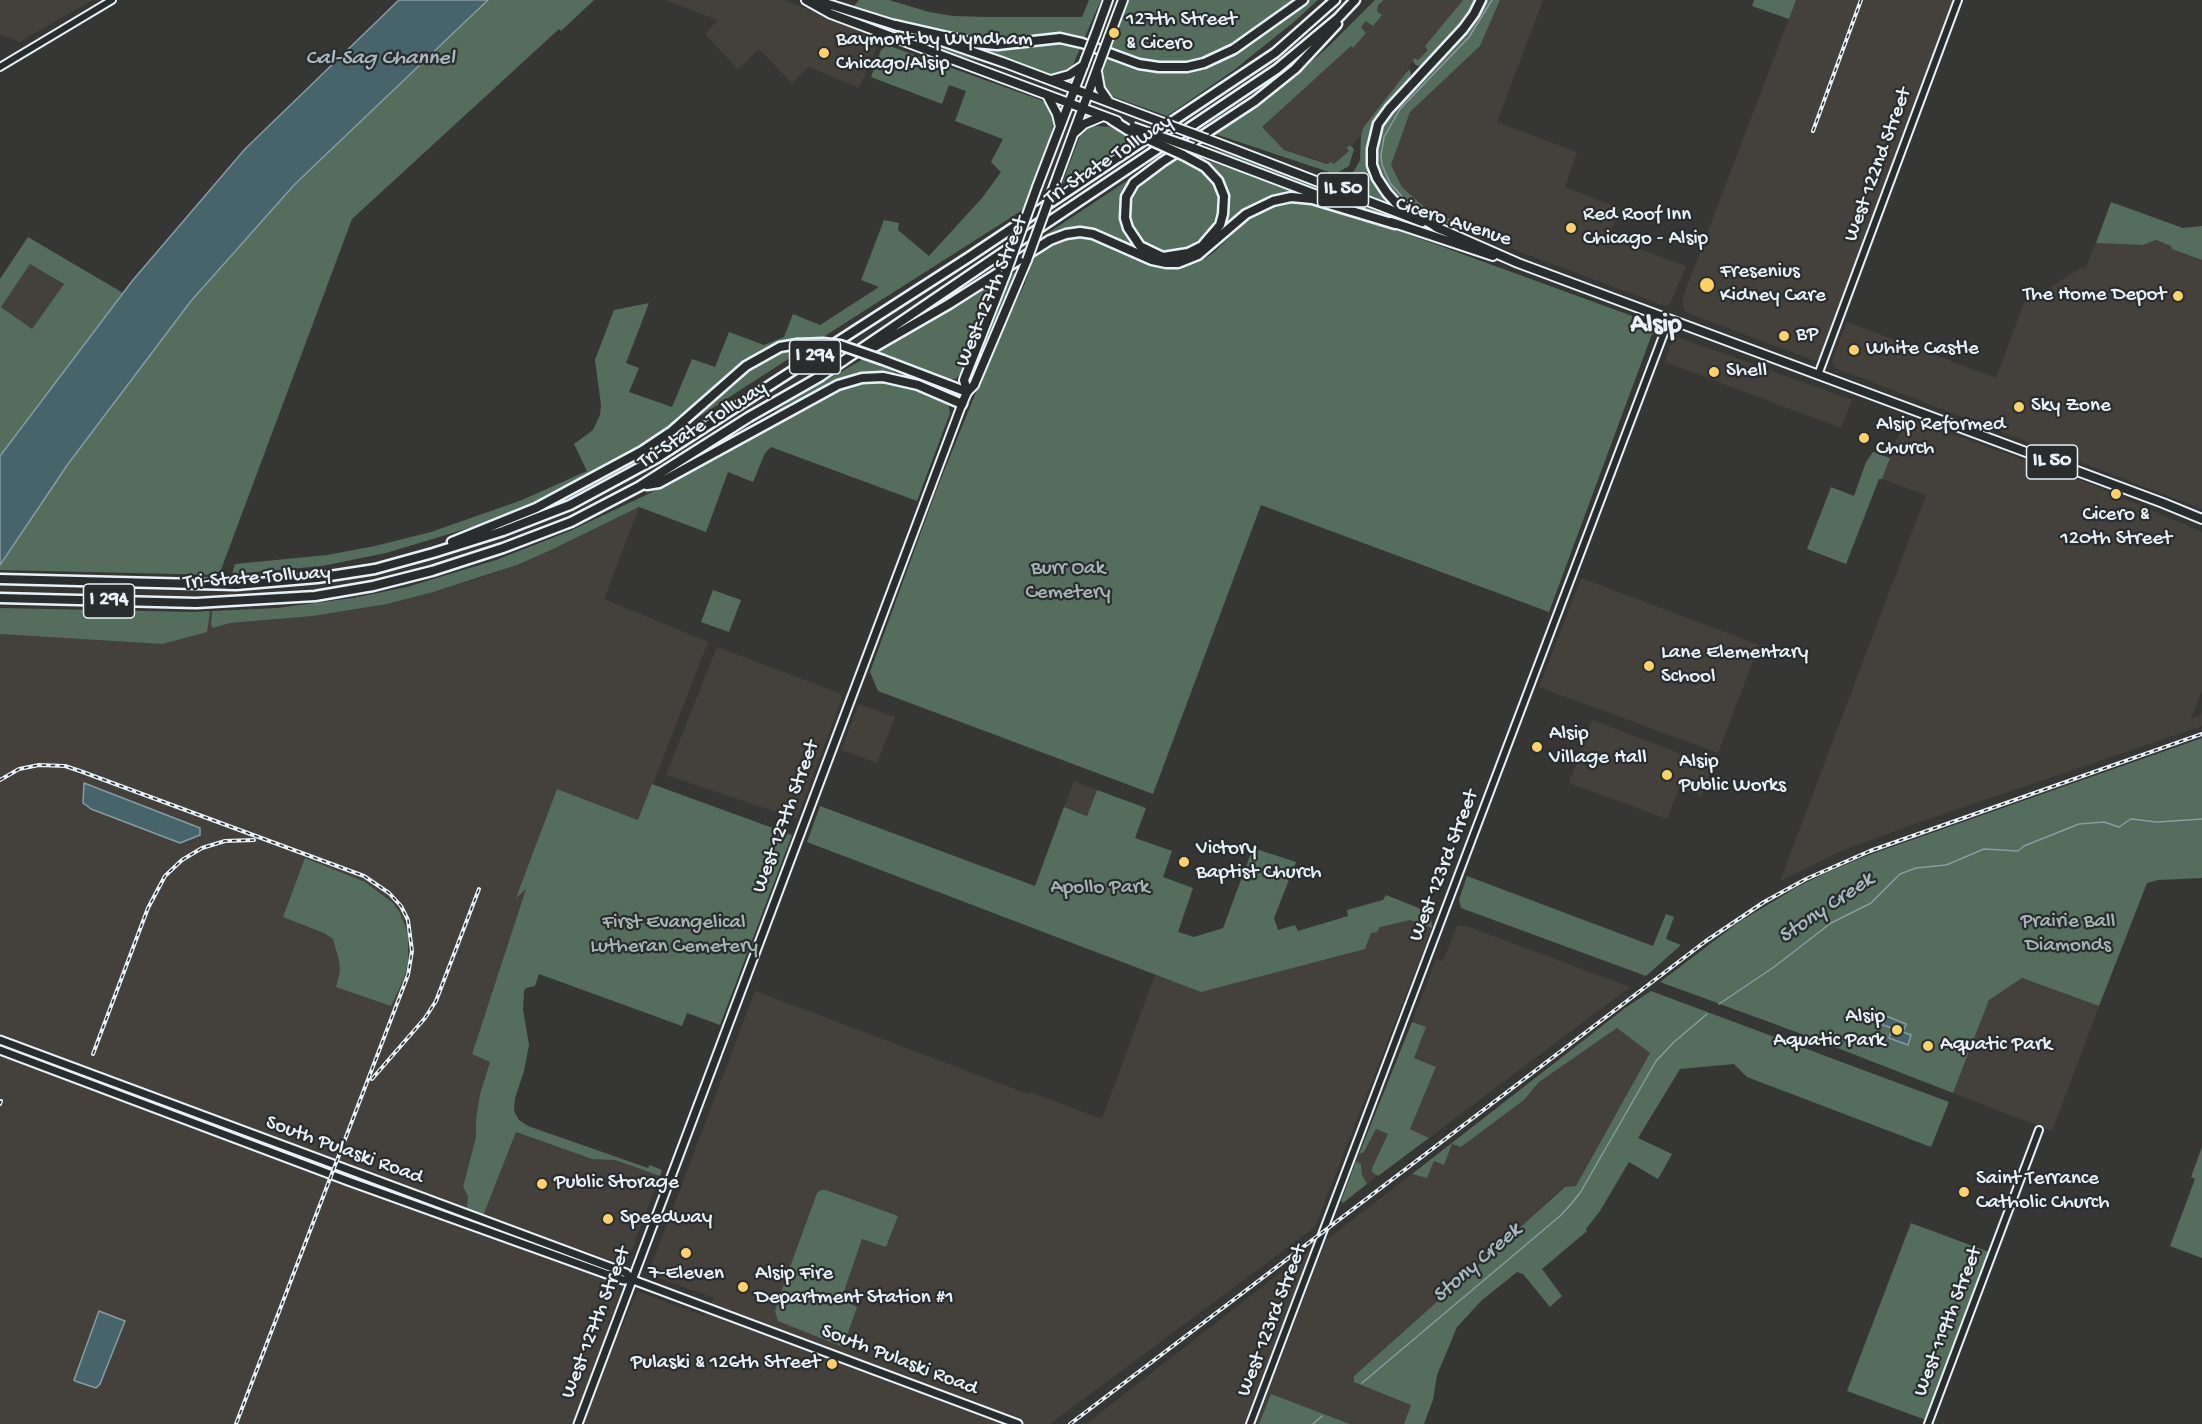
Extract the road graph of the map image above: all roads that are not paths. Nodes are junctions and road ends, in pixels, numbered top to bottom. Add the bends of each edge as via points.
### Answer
1 (112, 0) edge
2 (806, 0) edge
3 (815, 0) edge
4 (1108, 0) edge
5 (1123, 0) edge
6 (1303, 0) edge
7 (1335, 0) edge
8 (1356, 0) edge
9 (1481, 0) edge
10 (1958, 0) edge
11 (828, 2) edge
12 (895, 25) junction
13 (1085, 62) junction
14 (0, 67) edge
15 (1098, 67) junction
16 (1051, 80) junction
17 (1075, 90) junction
18 (1047, 95) junction
19 (1088, 95) junction
20 (1110, 103) junction
21 (1069, 104) junction
22 (1082, 109) junction
23 (1103, 116) junction
24 (1112, 120) joint
25 (1060, 127) junction
26 (1130, 129) junction
27 (1073, 134) junction
28 (1395, 224) junction
29 (1440, 229) junction
30 (1518, 263) junction
31 (1669, 320) junction
32 (1818, 375) junction
33 (821, 376) junction
34 (967, 392) junction
35 (962, 404) junction
36 (640, 486) junction
37 (2202, 519) edge
38 (418, 556) junction
39 (0, 579) edge
40 (0, 598) edge
41 (0, 1040) edge
42 (0, 1050) edge
43 (2039, 1130) dead end
44 (633, 1280) junction
45 (578, 1424) edge
46 (1018, 1424) edge
47 (1250, 1424) edge
48 (1928, 1424) edge

1 - 14 street
2 - 18 main road via 831,14
3 - 11 main road, Cicero Avenue / IL 50
4 - 13 main road, West 127th Street, bridge
5 - 15 main road, West 127th Street, bridge
6 - 12 highway via 1233,49 1187,67 1139,64 1060,38 997,45
7 - 38 highway, Tri-State Tollway / I 294 via 1275,53 1213,96 657,458 570,505 503,531
8 - 26 highway, bridge via 1295,69 1255,101 1162,162 1134,183 1126,197 1125,218 1140,246 1162,257 1188,254 1202,246 1220,225 1224,196 1218,181 1205,167 1183,155
8 - 33 highway, Tri-State Tollway / I 294 via 1277,69
9 - 29 highway via 1463,29 1389,109 1378,124 1373,142 1372,165 1387,194
10 - 32 street, West 122nd Street
11 - 12 main road, Cicero Avenue / IL 50
12 - 16 main road, Cicero Avenue / IL 50
13 - 16 main road via 1068,75
13 - 17 main road, West 127th Street
15 - 19 main road, West 127th Street
15 - 20 main road via 1100,89
16 - 17 main road, Cicero Avenue / IL 50
17 - 19 main road, Cicero Avenue / IL 50
17 - 21 main road, West 127th Street
18 - 21 main road
18 - 25 main road
19 - 20 main road, Cicero Avenue / IL 50
19 - 22 main road, West 127th Street
20 - 29 main road, Cicero Avenue / IL 50, bridge
21 - 22 main road
21 - 25 main road, West 127th Street
22 - 23 main road
22 - 27 main road, West 127th Street
23 - 24 main road
23 - 27 main road
24 - 26 highway
25 - 34 main road, West 127th Street, bridge via 964,380
26 - 28 main road, Cicero Avenue / IL 50, bridge via 1193,148
27 - 34 main road, West 127th Street, bridge via 1027,260 974,385
28 - 30 main road, Cicero Avenue / IL 50
28 - 33 highway via 1291,197 1246,214 1198,255 1166,263 1093,234 1066,234
29 - 30 main road, Cicero Avenue / IL 50
30 - 31 main road, Cicero Avenue / IL 50
31 - 32 main road, Cicero Avenue / IL 50
31 - 47 street, West 123rd Street
32 - 37 main road, Cicero Avenue / IL 50
33 - 36 highway, Tri-State Tollway / I 294
34 - 35 main road, West 127th Street
34 - 38 highway, bridge via 840,345 780,347 746,366 672,431 642,451 536,508
35 - 36 highway via 918,385 883,377 862,378 838,385 659,483
35 - 44 main road, West 127th Street
36 - 40 highway, Tri-State Tollway / I 294 via 571,522 503,548 373,586 315,596 229,603
38 - 39 highway, Tri-State Tollway / I 294 via 375,569 236,585
41 - 44 main road, South Pulaski Road via 626,1273
42 - 44 main road, South Pulaski Road via 491,1233 623,1280
43 - 48 street, West 119th Street
44 - 45 main road, West 127th Street
44 - 46 main road, South Pulaski Road

